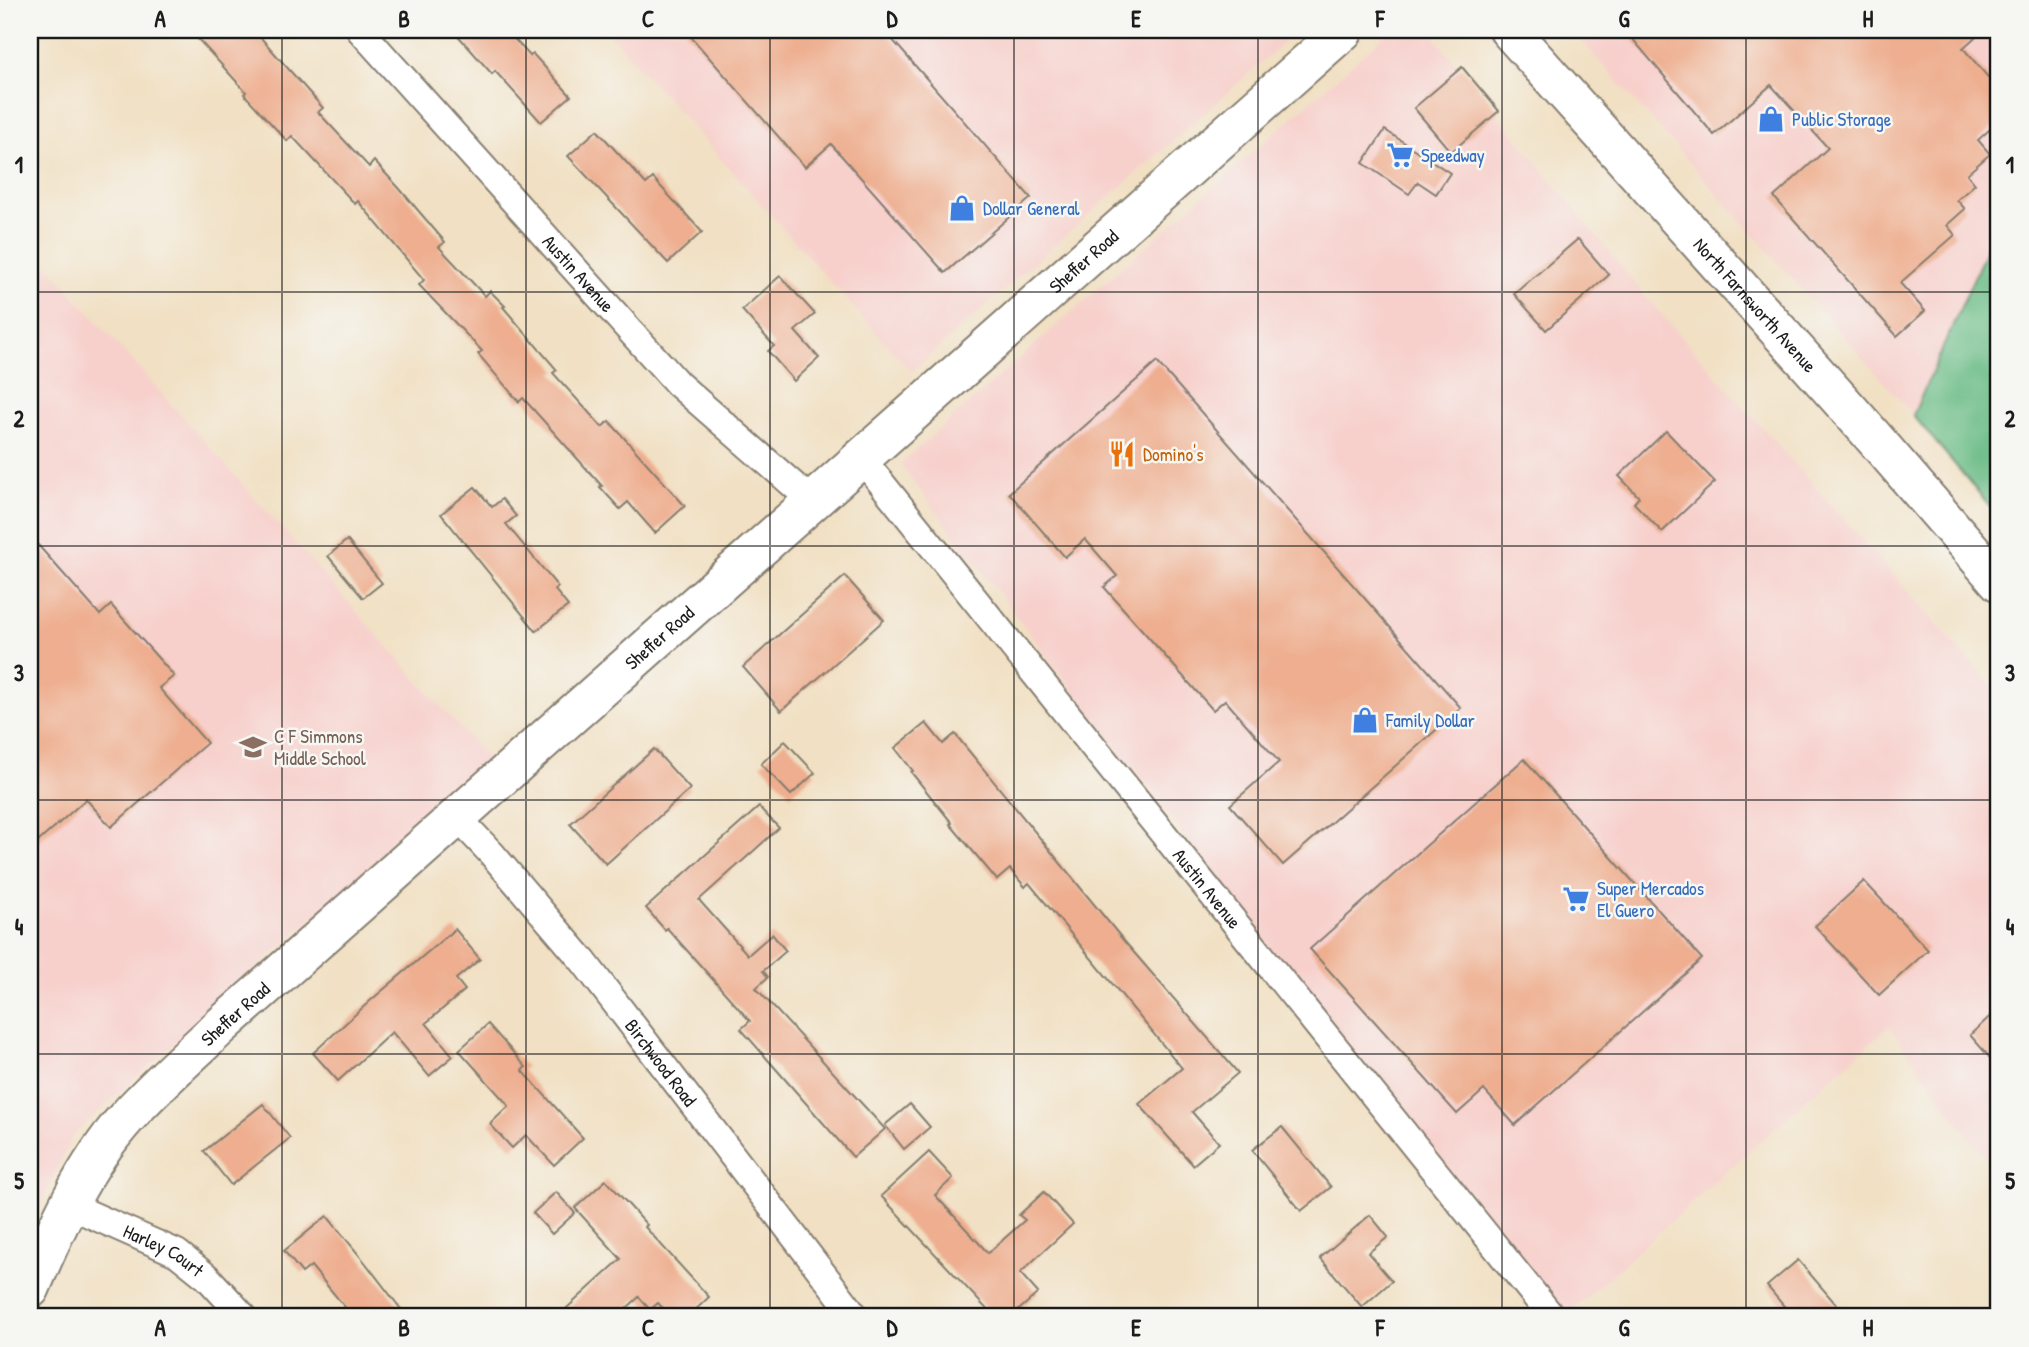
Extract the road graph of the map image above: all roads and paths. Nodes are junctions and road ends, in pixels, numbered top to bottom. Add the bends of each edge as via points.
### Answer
1 (360, 30) edge
2 (1344, 30) edge
3 (1510, 30) edge
4 (862, 459) junction
5 (813, 502) junction
6 (1999, 582) edge
7 (458, 818) junction
8 (69, 1205) junction
9 (30, 1289) edge
10 (244, 1317) edge
11 (856, 1317) edge
12 (1552, 1317) edge

1 - 5 street, Austin Avenue via 678,384
2 - 4 street, Sheffer Road
3 - 6 street, North Farnsworth Avenue
4 - 5 street, Sheffer Road
4 - 12 street, Austin Avenue
5 - 7 street, Sheffer Road
7 - 8 street, Sheffer Road via 162,1081 103,1147
7 - 11 street, Birchwood Road via 584,962
8 - 9 street, Sheffer Road
8 - 10 street, Harley Court via 177,1253

